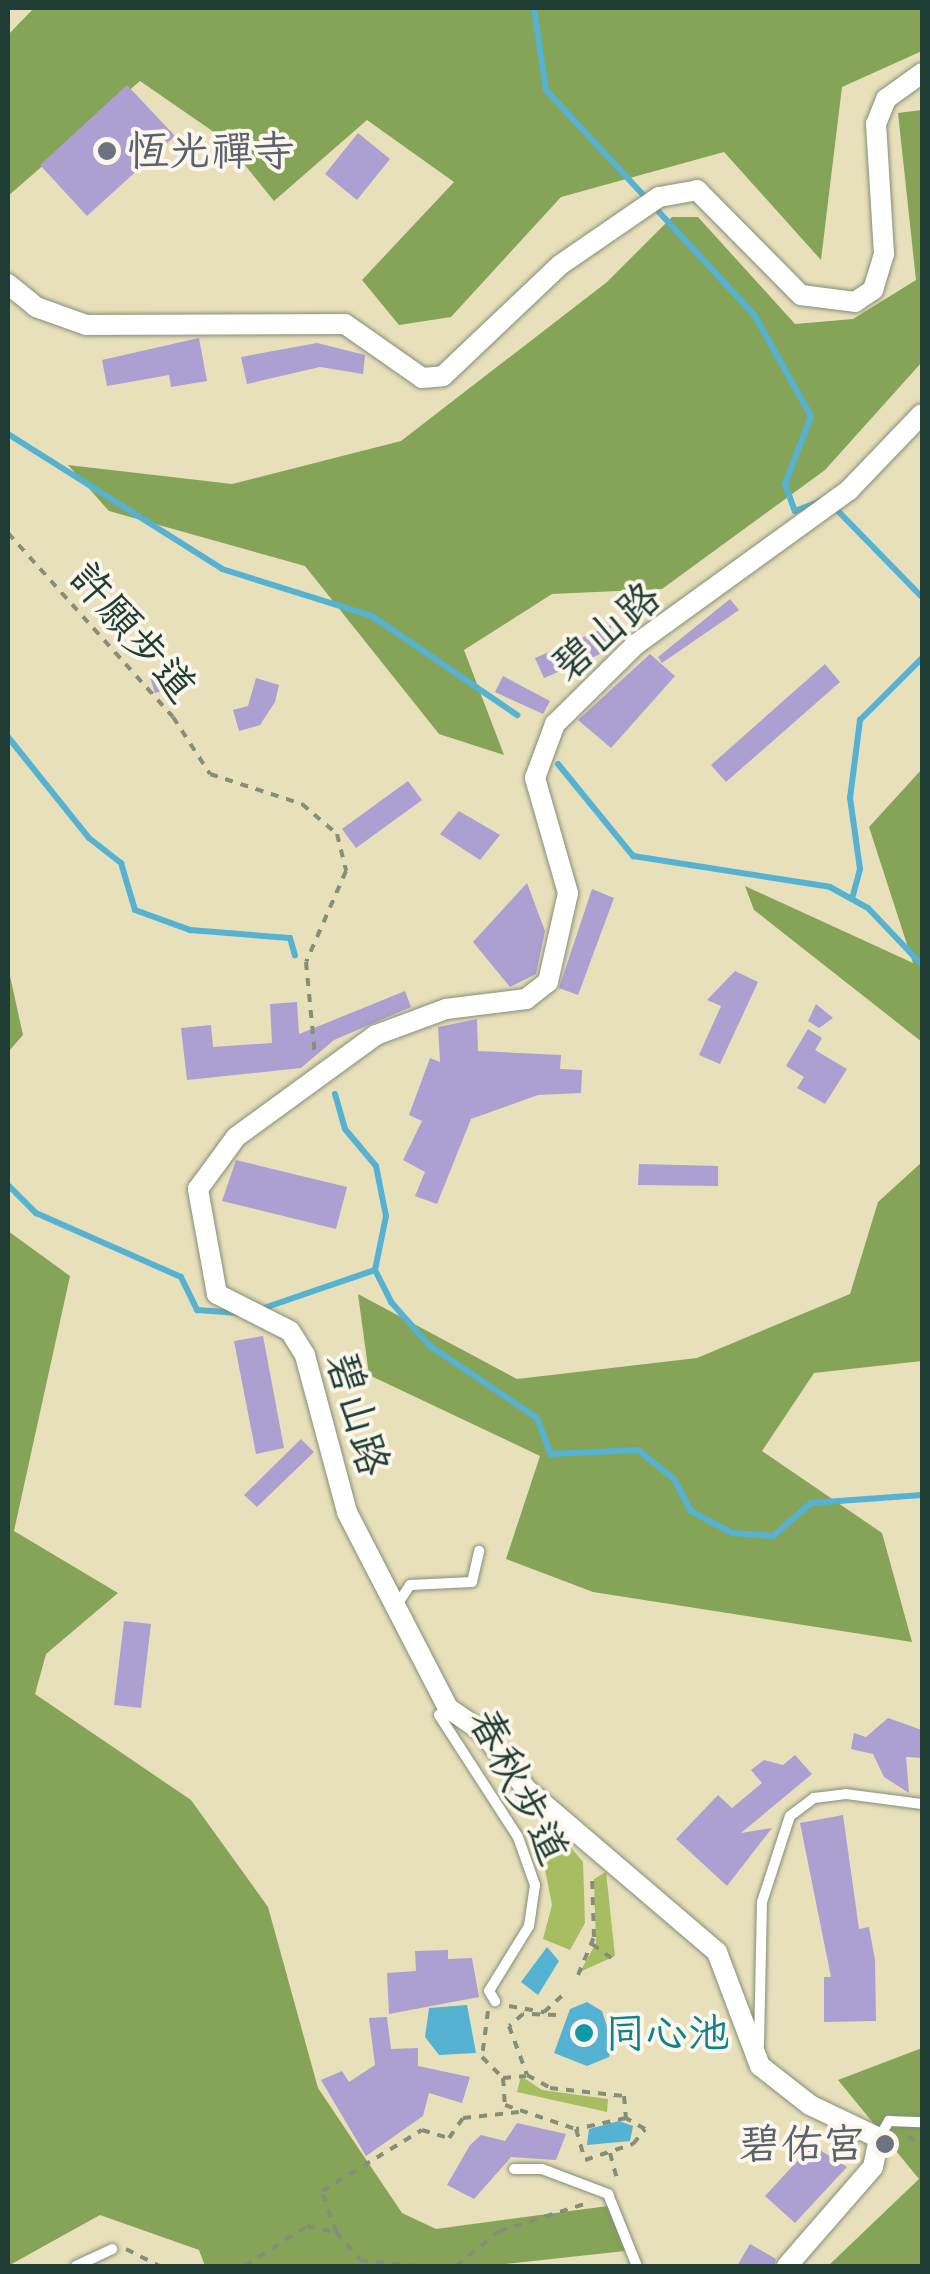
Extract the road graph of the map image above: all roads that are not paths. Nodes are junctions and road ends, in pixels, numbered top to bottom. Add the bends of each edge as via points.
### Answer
1 (922, 73) edge
2 (8, 284) edge
3 (922, 414) edge
4 (479, 1550) dead end
5 (395, 1607) junction
6 (448, 1708) junction
7 (922, 1804) edge
8 (498, 2001) road end
9 (760, 2066) junction
10 (922, 2122) edge
11 (879, 2138) junction
12 (514, 2169) dead end
13 (112, 2248) road end
14 (76, 2266) edge
15 (637, 2266) edge
16 (787, 2266) edge

1 - 2 street via 886,99 876,124 884,254 873,290 854,302 802,295 697,190 659,197 560,264 443,376 422,378 345,324 86,325 36,307
3 - 5 street, 碧山路 via 849,490 636,645 555,724 535,778 568,893 548,982 526,999 417,1016 318,1073 208,1166 200,1218 217,1294 290,1331 305,1355 347,1512
4 - 5 lane via 472,1582 410,1585
5 - 6 street, 碧山路
6 - 8 lane, 春秋步道 via 439,1715 518,1837 535,1886 529,1926 489,1990
6 - 9 street, 碧山路 via 483,1732 527,1790 717,1952
7 - 9 lane via 846,1794 814,1798 790,1816 762,1902
9 - 11 street via 810,2105
10 - 11 lane via 888,2122
11 - 16 street via 874,2167
12 - 15 lane via 542,2169 608,2194
13 - 14 lane

